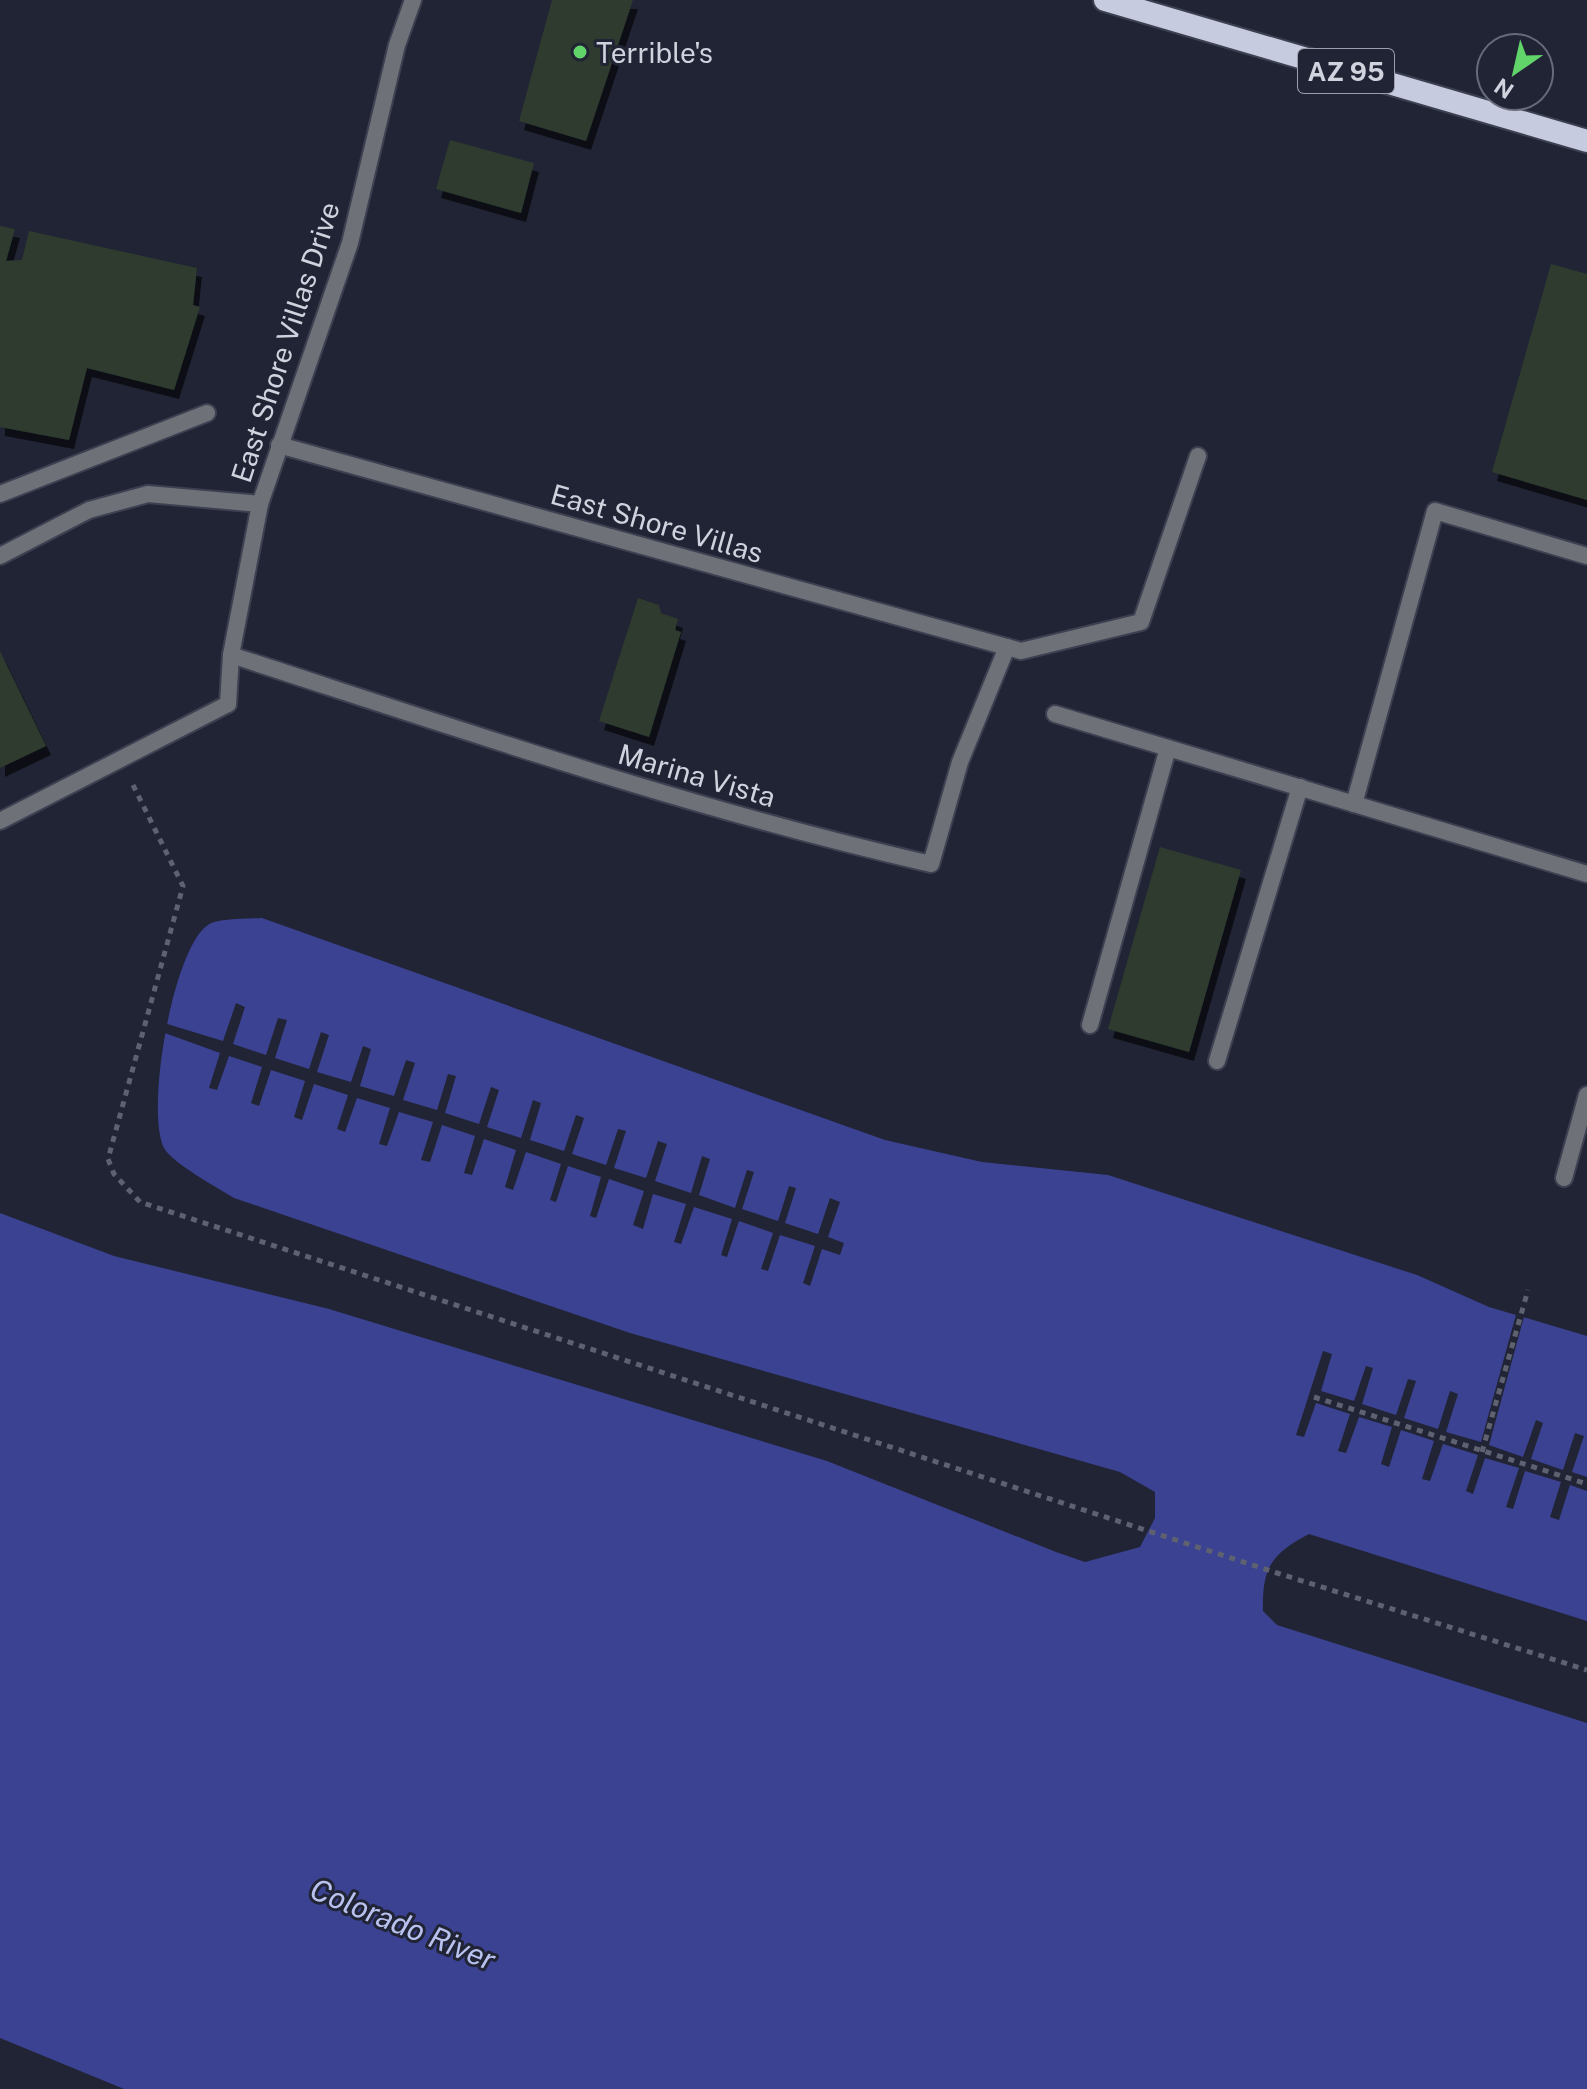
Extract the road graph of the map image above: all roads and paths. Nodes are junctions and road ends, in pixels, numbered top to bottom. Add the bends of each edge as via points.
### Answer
1 (413, 0) edge
2 (1105, 0) edge
3 (1587, 141) edge
4 (207, 413) dead end
5 (279, 445) junction
6 (1198, 456) dead end
7 (0, 494) edge
8 (260, 504) junction
9 (0, 556) edge
10 (1587, 556) edge
11 (1014, 649) junction
12 (231, 655) junction
13 (1055, 714) dead end
14 (1168, 748) junction
15 (121, 759) junction
16 (1300, 787) junction
17 (1354, 804) junction
18 (0, 821) edge
19 (1587, 874) edge
20 (1090, 1025) dead end
21 (1217, 1061) dead end
22 (1587, 1095) edge
23 (1564, 1178) dead end
24 (1528, 1290) dead end
25 (1314, 1397) dead end
26 (1482, 1452) junction
27 (1587, 1484) edge
28 (1587, 1670) edge

1 - 5 street, East Shore Villas Drive via 397,45 350,243
2 - 3 highway, AZ 95
4 - 7 street
5 - 8 street, East Shore Villas Drive
5 - 11 street, East Shore Villas
6 - 11 street via 1141,622
8 - 9 street via 148,494 89,510
8 - 12 street, East Shore Villas Drive
10 - 17 street via 1435,511
11 - 12 street, Marina Vista via 960,762 931,864 832,841 527,752
12 - 15 street, East Shore Villas Drive via 228,704
13 - 14 street
14 - 16 street
14 - 20 street
15 - 18 street
15 - 28 path via 183,886 108,1159 114,1174 140,1202
16 - 17 street
16 - 21 street
17 - 19 street
22 - 23 street
24 - 26 path
25 - 26 path
26 - 27 path

